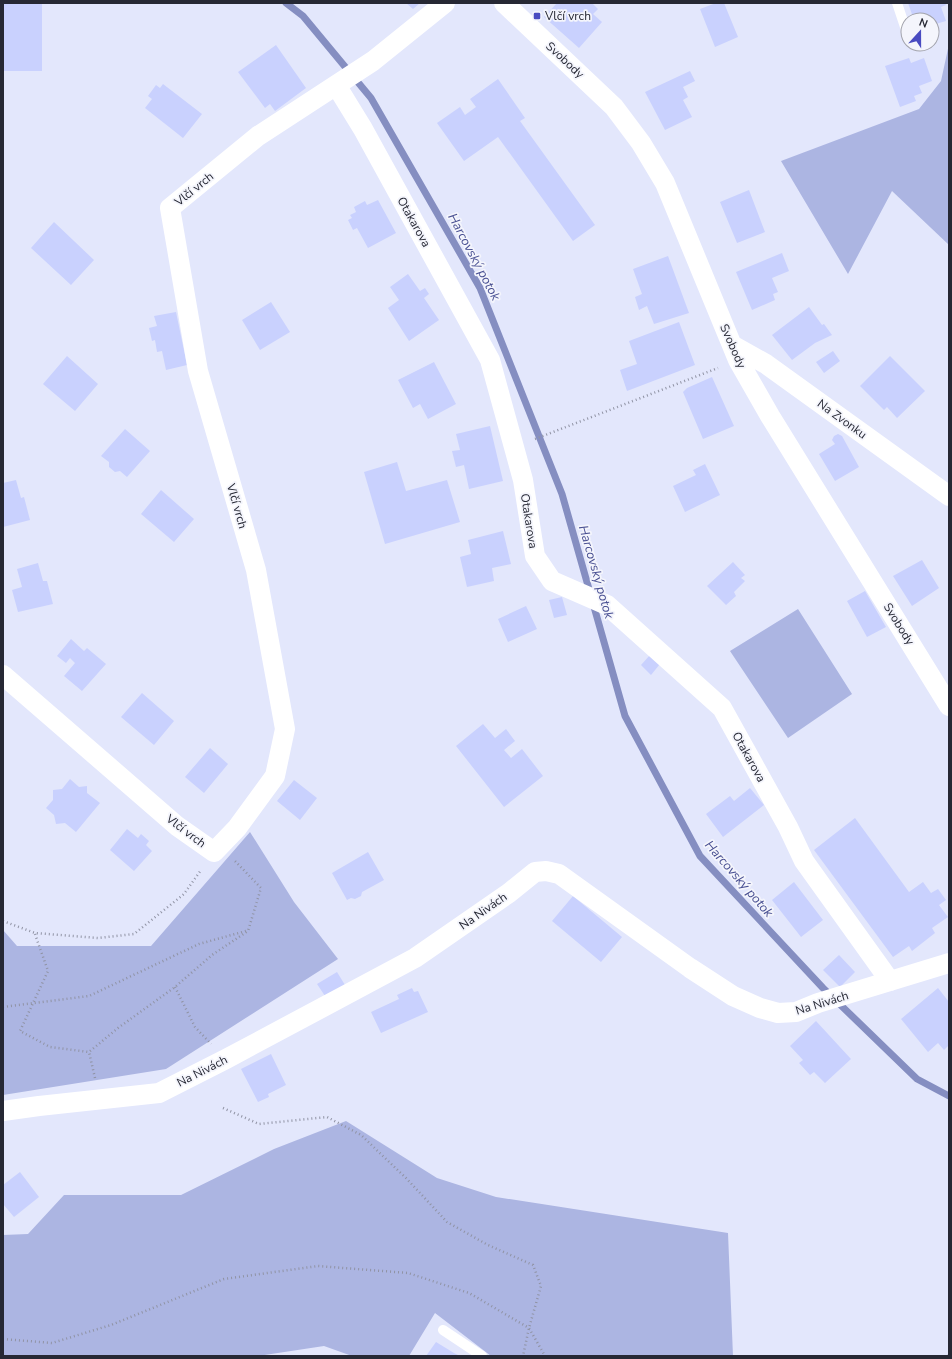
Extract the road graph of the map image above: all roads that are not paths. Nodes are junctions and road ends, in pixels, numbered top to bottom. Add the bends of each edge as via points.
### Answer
1 (445, 3) edge
2 (504, 3) edge
3 (339, 83) junction
4 (735, 352) junction
5 (949, 496) edge
6 (3, 675) edge
7 (949, 706) edge
8 (949, 964) edge
9 (890, 981) junction
10 (3, 1111) edge
11 (443, 1330) dead end
12 (482, 1356) edge

1 - 3 street, Vlčí vrch via 373,61
2 - 4 street, Svobody via 614,107 641,143 665,183
3 - 6 street, Vlčí vrch via 258,136 170,208 198,371 256,570 285,729 275,776 237,828 214,852 177,826
3 - 9 street, Otakarova via 490,360 523,480 535,556 552,581 607,605 722,708 804,861
4 - 5 street, Na Zvonku via 766,364
4 - 7 street, Svobody via 770,416
8 - 9 street, Na Nivách
9 - 10 street, Na Nivách via 796,1012 778,1013 760,1008 733,996 690,968 559,874 535,872 416,958 158,1093
11 - 12 lane

